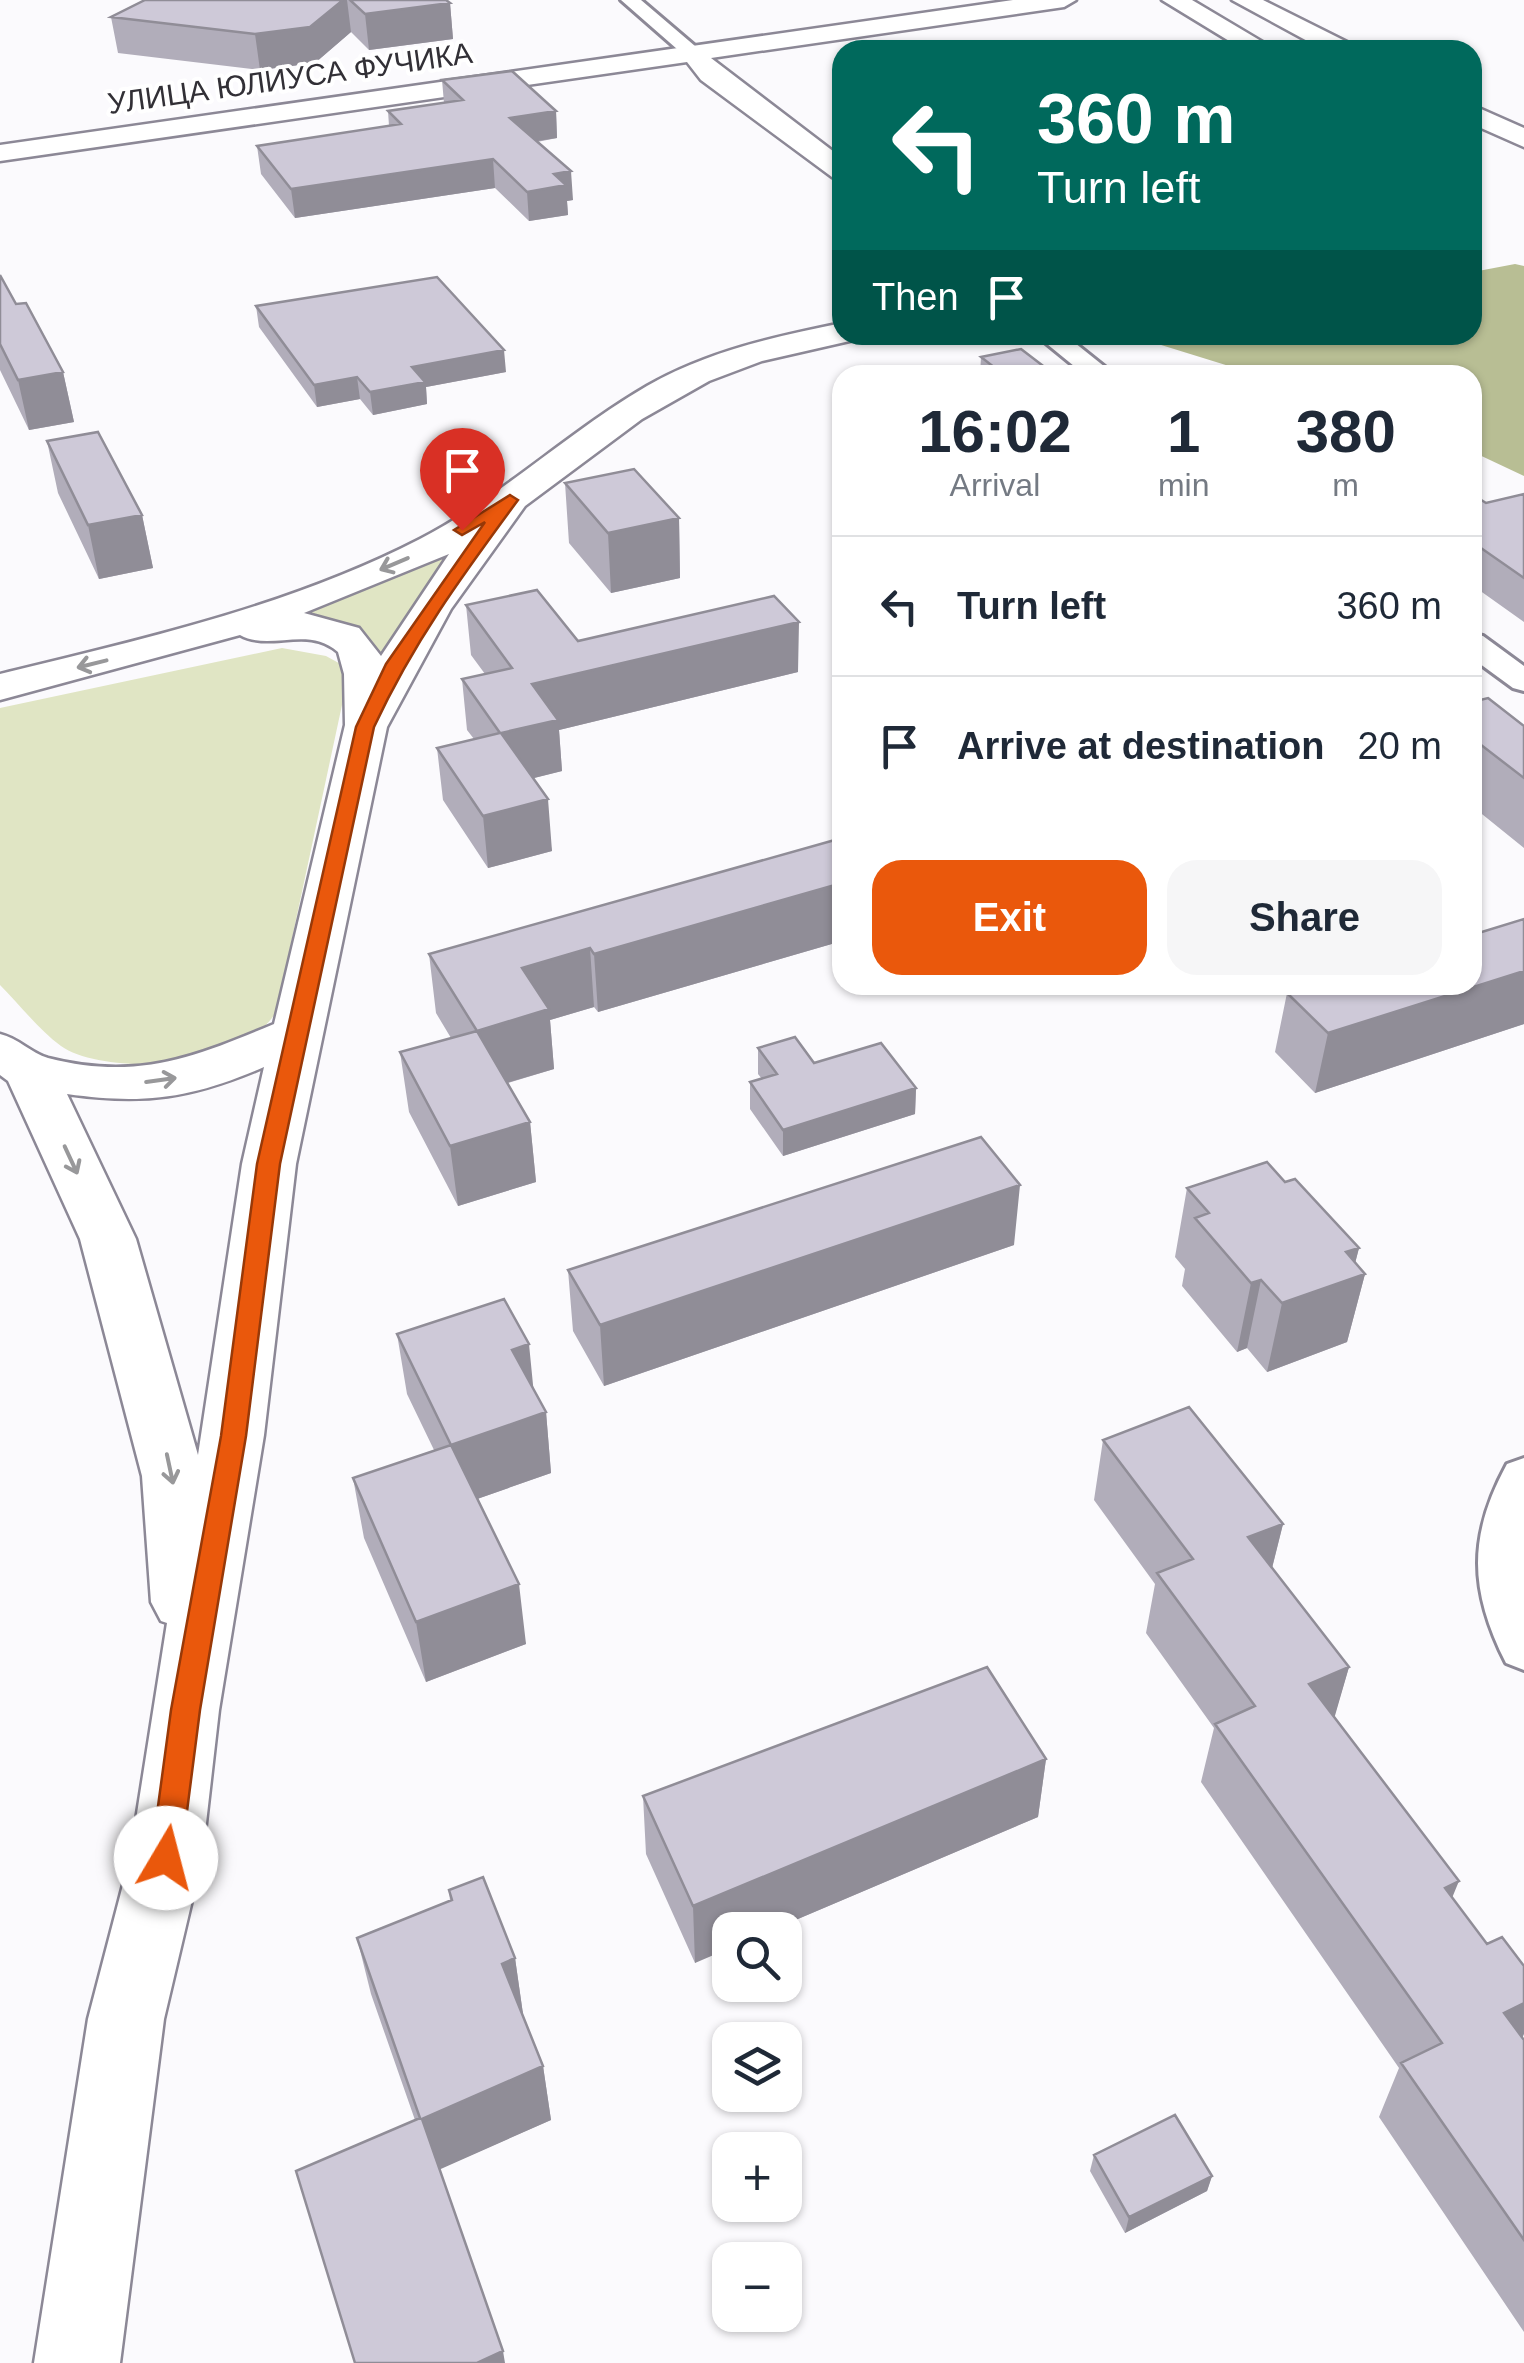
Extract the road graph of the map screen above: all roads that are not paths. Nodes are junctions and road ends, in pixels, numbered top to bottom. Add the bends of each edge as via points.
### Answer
1 (630, 0) edge
2 (1064, 0) edge
3 (1174, 0) edge
4 (1244, 0) edge
5 (1245, 40) edge
6 (1324, 40) edge
7 (692, 52) junction
8 (1482, 118) edge
9 (1524, 139) edge
10 (0, 153) edge
11 (832, 164) edge
12 (832, 335) edge
13 (1062, 345) edge
14 (1089, 365) edge
15 (510, 500) junction
16 (184, 642) junction
17 (1482, 650) edge
18 (1524, 681) edge
19 (0, 687) edge
20 (365, 727) junction
21 (295, 1034) junction
22 (15, 1061) edge
23 (1524, 1477) edge
24 (1524, 1648) edge
25 (186, 1710) junction
26 (77, 2363) edge

1 - 7 street
2 - 7 street, УЛИЦА ЮЛИУСА ФУЧИКА
3 - 5 street
4 - 6 street
7 - 10 street, УЛИЦА ЮЛИУСА ФУЧИКА
7 - 11 street via 710,74
8 - 9 street
12 - 15 street via 756,350 694,375
13 - 14 street
15 -> 16 street via 423,552 254,621
15 - 20 street via 394,664
16 -> 19 street
16 - 20 street via 268,627 342,634 364,664
17 - 18 street
20 - 21 street
22 -> 21 street via 124,1085 202,1074
21 - 25 street via 268,1164 233,1436
22 -> 25 street via 108,1239 173,1476
23 - 24 street via 1500,1537 1504,1604
25 - 26 street via 166,1858 126,2019

